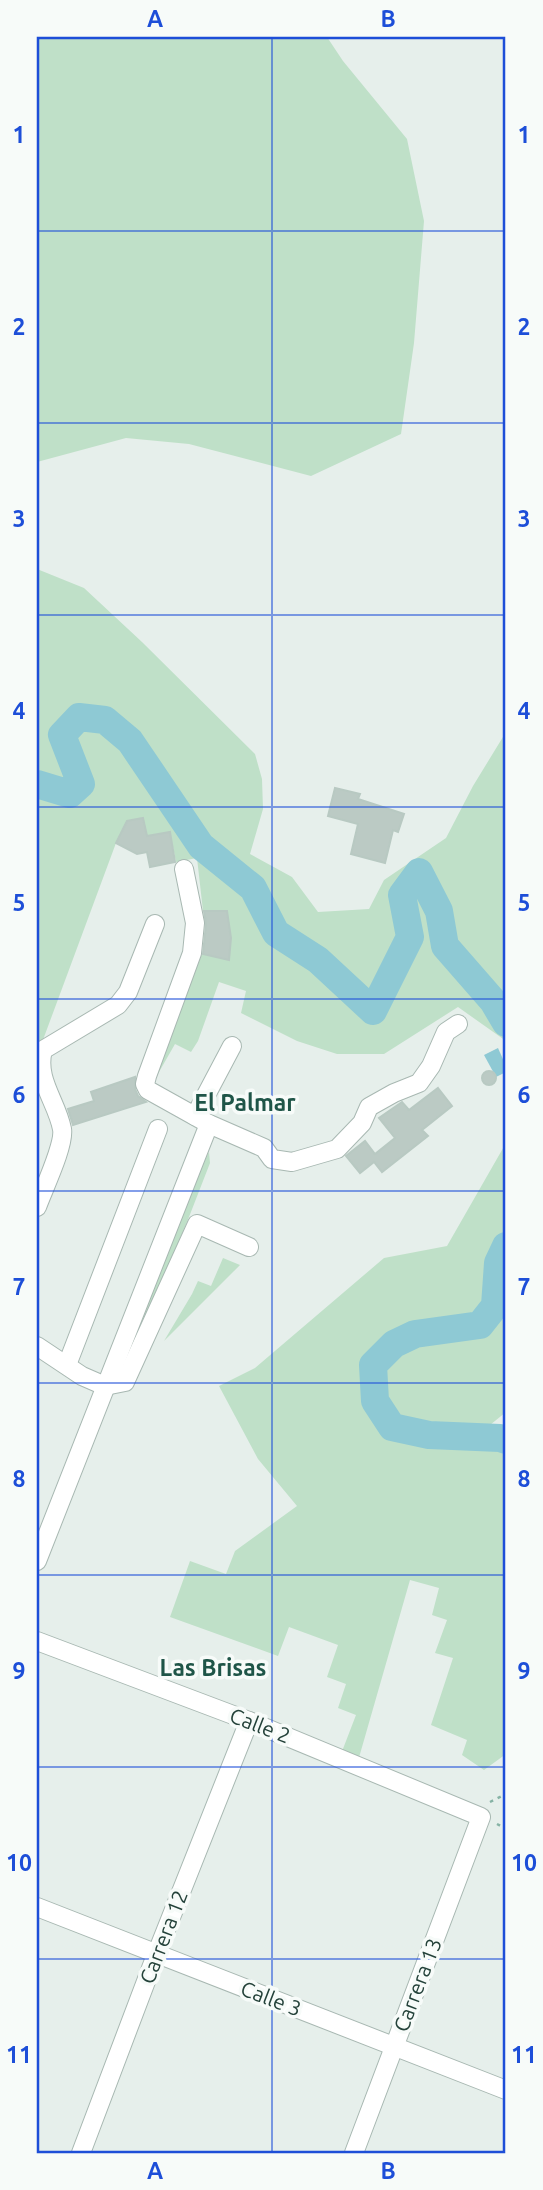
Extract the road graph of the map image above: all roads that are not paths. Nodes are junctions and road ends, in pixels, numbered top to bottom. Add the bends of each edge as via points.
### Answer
1 (184, 869) dead end
2 (155, 924) dead end
3 (458, 1024) dead end
4 (232, 1046) dead end
5 (202, 1120) junction
6 (158, 1129) dead end
7 (37, 1207) edge
8 (250, 1247) dead end
9 (37, 1346) edge
10 (67, 1365) junction
11 (104, 1386) junction
12 (37, 1561) edge
13 (37, 1641) edge
14 (249, 1721) junction
15 (481, 1817) joint
16 (37, 1908) edge
17 (156, 1955) junction
18 (394, 2047) junction
19 (506, 2090) edge
20 (81, 2153) edge
21 (354, 2153) edge

1 - 5 street via 195,923 192,953 145,1084
2 - 7 street via 128,992 118,1005 43,1050 41,1073 62,1129 62,1141
3 - 5 street via 446,1032 419,1083 369,1107 362,1123 337,1149 280,1161 264,1148
4 - 5 street
5 - 11 street
6 - 10 street
8 - 11 street via 197,1224 125,1382
9 - 10 street
10 - 11 street
11 - 12 street
13 - 14 street, Calle 2
14 - 15 street, Calle 2
14 - 17 street, Carrera 12
15 - 18 street, Carrera 13
16 - 17 street, Calle 3
17 - 18 street, Calle 3
17 - 20 street, Carrera 12
18 - 19 street, Calle 3
18 - 21 street, Carrera 13

